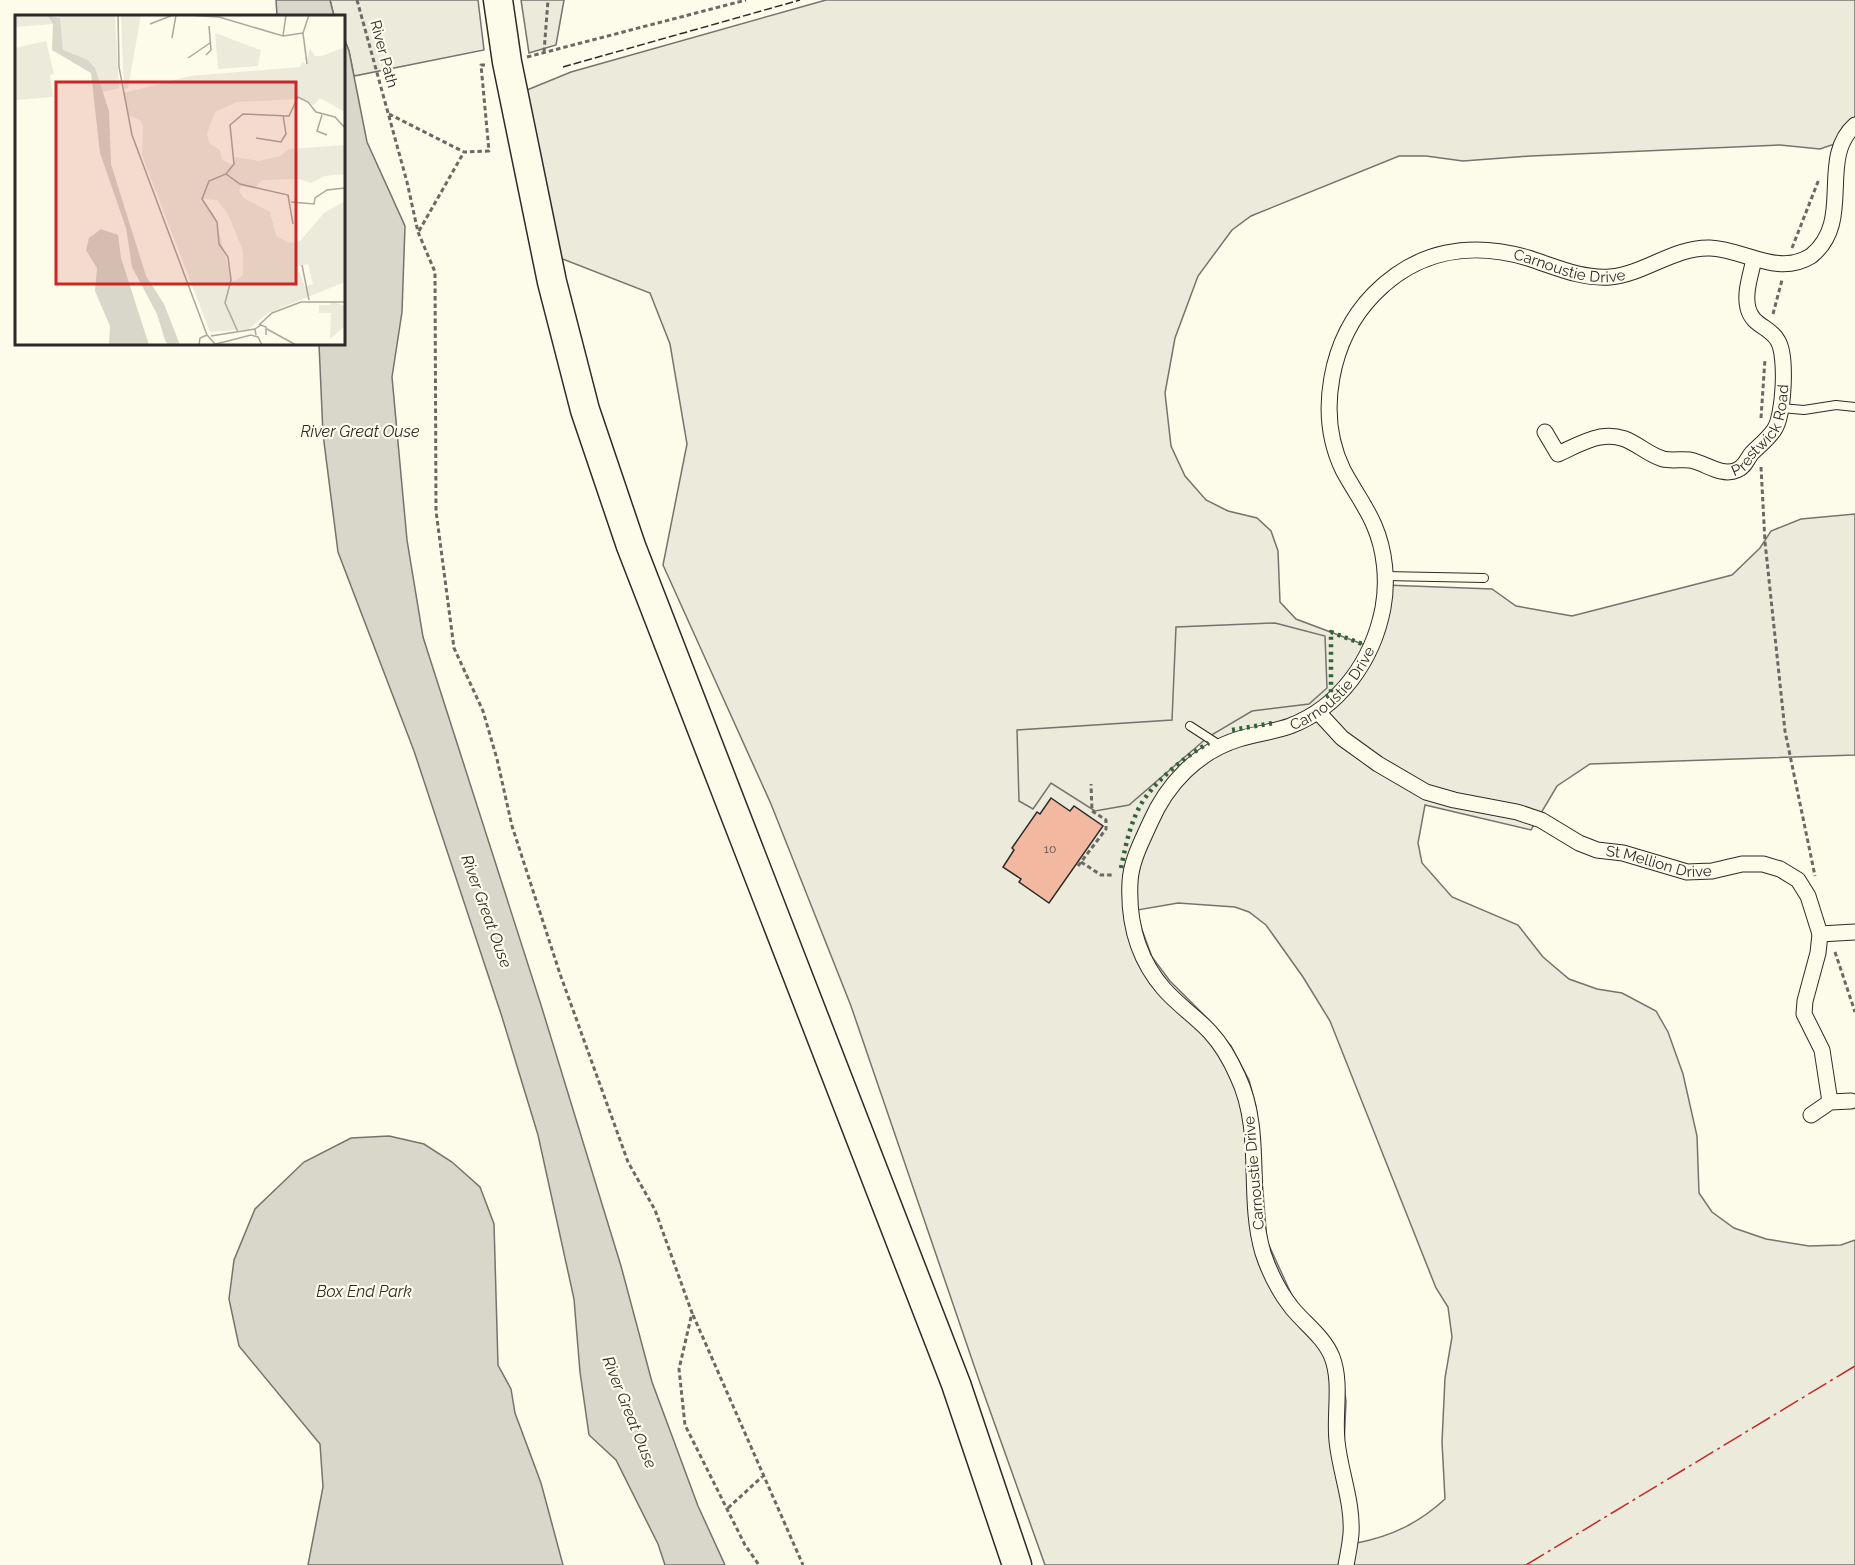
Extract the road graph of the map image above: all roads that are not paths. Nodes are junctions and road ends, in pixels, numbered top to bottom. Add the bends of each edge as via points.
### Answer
1 (498, 0) edge
2 (1855, 125) edge
3 (1754, 259) junction
4 (1855, 407) edge
5 (1781, 408) junction
6 (1545, 432) dead end
7 (1385, 576) junction
8 (1484, 578) dead end
9 (1318, 712) junction
10 (1190, 726) dead end
11 (1221, 746) junction
12 (1855, 932) edge
13 (1825, 934) junction
14 (1830, 1102) junction
15 (1853, 1102) edge
16 (1811, 1115) dead end
17 (1017, 1565) edge
18 (1346, 1565) edge

1 - 17 highway via 552,282 589,422 631,546 956,1384
2 - 3 street, Carnoustie Drive via 1846,132 1842,143 1839,206 1831,239 1801,262 1785,265
3 - 5 street, Prestwick Road via 1747,292 1748,309 1755,322 1778,341 1782,358
3 - 7 street, Carnoustie Drive via 1720,249 1700,248 1613,277 1590,277 1502,252 1466,250 1421,261 1374,294 1357,314 1334,367 1331,424 1342,468 1376,527
4 - 5 lane
5 - 6 street, Prestwick Road via 1774,431 1744,466 1731,472 1692,461 1664,459 1621,438 1600,437 1558,454
7 - 8 lane
7 - 9 street, Carnoustie Drive via 1384,604 1376,636 1357,674
9 - 11 street, Carnoustie Drive via 1291,726
9 - 13 street, St Mellion Drive via 1341,738 1426,792 1541,820 1597,850 1623,853 1687,872 1742,864 1780,868 1798,880
10 - 11 lane
11 - 18 street, Carnoustie Drive via 1185,769 1165,793 1139,848 1130,875 1134,934 1143,958 1162,988 1212,1034 1242,1083 1250,1112 1257,1224 1264,1255 1291,1307 1331,1354 1337,1380 1336,1435 1351,1531
12 - 13 street
13 - 14 street, St Mellion Drive via 1804,1001 1804,1014 1822,1050
14 - 15 street
14 - 16 street

